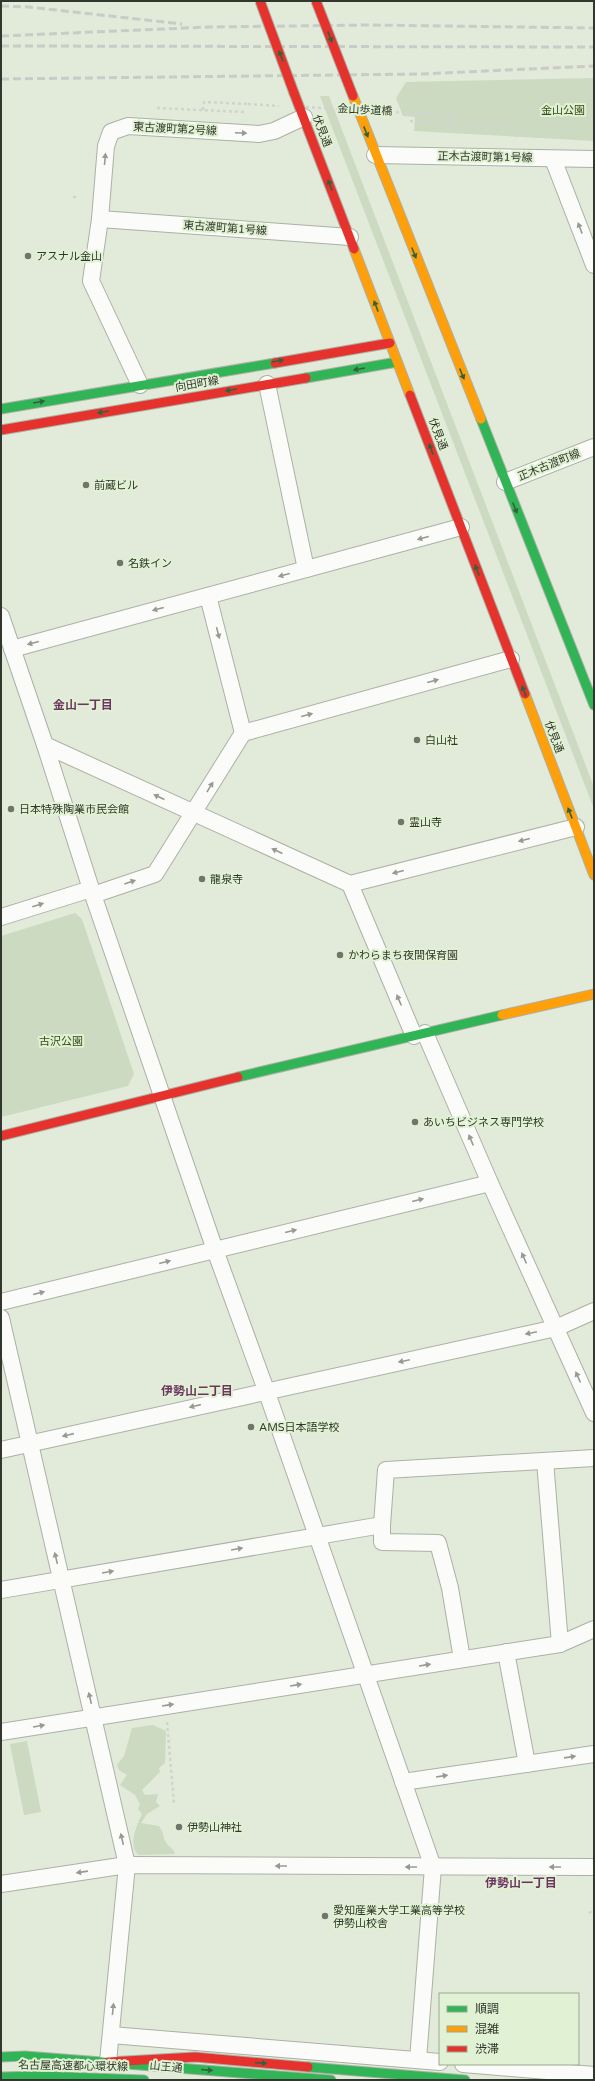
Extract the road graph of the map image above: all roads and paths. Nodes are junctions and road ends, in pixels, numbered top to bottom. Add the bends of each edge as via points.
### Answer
1 (260, 1) edge
2 (316, 1) edge
3 (286, 106) dead end
4 (158, 108) dead end
5 (340, 109) dead end
6 (204, 110) junction
7 (363, 110) dead end
8 (244, 112) dead end
9 (303, 112) junction
10 (410, 121) dead end
11 (453, 123) junction
12 (516, 140) dead end
13 (375, 155) junction
14 (552, 158) junction
15 (594, 159) edge
16 (73, 197) dead end
17 (79, 197) dead end
18 (100, 219) junction
19 (350, 237) junction
20 (594, 265) edge
21 (390, 342) junction
22 (398, 362) junction
23 (267, 384) junction
24 (140, 385) junction
25 (1, 409) edge
26 (1, 430) edge
27 (594, 447) edge
28 (505, 482) junction
29 (461, 527) junction
30 (306, 569) junction
31 (208, 596) junction
32 (1, 616) edge
33 (12, 649) junction
34 (511, 660) junction
35 (593, 699) edge
36 (243, 733) junction
37 (45, 745) junction
38 (194, 813) junction
39 (576, 827) junction
40 (594, 875) edge
41 (350, 884) junction
42 (92, 892) junction
43 (1, 917) edge
44 (594, 994) edge
45 (420, 1034) junction
46 (163, 1095) junction
47 (1, 1136) edge
48 (490, 1183) junction
49 (215, 1250) junction
50 (1, 1302) edge
51 (594, 1312) edge
52 (1, 1318) edge
53 (556, 1328) junction
54 (266, 1390) junction
55 (594, 1412) edge
56 (30, 1444) junction
57 (1, 1450) edge
58 (594, 1458) edge
59 (545, 1461) junction
60 (382, 1525) junction
61 (317, 1536) junction
62 (61, 1580) junction
63 (1, 1590) edge
64 (594, 1629) edge
65 (560, 1644) junction
66 (506, 1652) junction
67 (462, 1659) junction
68 (366, 1674) junction
69 (167, 1715) dead end
70 (94, 1716) junction
71 (1, 1732) edge
72 (594, 1754) edge
73 (527, 1764) junction
74 (403, 1782) junction
75 (174, 1804) dead end
76 (128, 1865) junction
77 (433, 1867) junction
78 (594, 1867) edge
79 (1, 1884) edge
80 (594, 1910) edge
81 (590, 1914) dead end
82 (111, 2035) junction
83 (1, 2057) edge
84 (418, 2060) junction
85 (108, 2062) junction
86 (439, 2062) edge
87 (475, 2065) edge
88 (594, 2075) edge
89 (1, 2077) edge
90 (144, 2080) edge
91 (331, 2080) edge
92 (465, 2080) edge

9 -> 1 main road, 伏見通, bridge
2 -> 13 main road, bridge
3 - 6 path, bridge via 204,102
4 - 6 path
5 - 9 path, 金山歩道橋, bridge
6 - 8 path
7 - 11 path, 金山歩道橋, bridge via 454,114
18 -> 9 street, 東古渡町第2号線 via 106,146 111,132 128,126 259,134 274,131
19 -> 9 main road, 伏見通
10 - 11 path
11 - 12 path via 516,126
13 - 14 street, 正木古渡町第1号線
13 -> 28 main road
14 - 15 street, 正木古渡町第1号線
20 -> 14 street
16 - 17 path
18 - 19 street, 東古渡町第1号線
18 - 24 street via 91,281
21 -> 19 main road, 伏見通
21 - 22 main road, 伏見通
24 -> 21 main road, 向田町線
22 -> 23 main road, 向田町線
29 -> 22 main road, 伏見通
23 -> 26 main road, 向田町線
23 - 30 street
25 -> 24 main road, 向田町線
27 - 28 street, 正木古渡町線
28 -> 35 main road
29 -> 30 street
34 -> 29 main road, 伏見通
30 -> 31 street
31 -> 33 street
31 -> 36 street
32 - 33 street
33 - 37 street
36 -> 34 street
39 -> 34 main road, 伏見通
38 -> 36 street
38 -> 37 street
37 - 42 street
41 -> 38 street
42 -> 38 street via 155,874
39 - 40 main road, 伏見通
39 -> 41 street
45 -> 41 street
43 -> 42 street
42 - 46 street
44 - 45 main road
45 - 46 main road
48 -> 45 street
46 - 47 main road
46 - 49 street
49 -> 48 street
53 -> 48 street
50 -> 49 street
49 - 54 street
51 - 53 street
52 - 56 street
53 -> 54 street
55 -> 53 street
54 -> 56 street
54 - 61 street
56 - 57 street
62 -> 56 street
58 - 59 street
59 - 60 street via 386,1470
59 - 65 street
60 - 61 street
60 - 67 street via 382,1542 438,1543 450,1588
62 -> 61 street
61 - 68 street
62 - 63 street
70 -> 62 street
64 - 65 street
65 - 66 street
66 - 67 street
66 - 73 street
68 -> 67 street
70 -> 68 street
68 - 74 street
69 - 75 path
71 -> 70 street
76 -> 70 street
73 -> 72 street
74 -> 73 street
74 - 77 street
77 -> 76 street
76 -> 79 street
82 -> 76 street
78 -> 77 street
77 - 84 street
80 - 81 path
82 - 84 street
82 - 85 street
83 - 85 main road, 山王通 via 25,2056
84 - 86 street
85 -> 91 main road, 山王通
85 -> 92 main road via 195,2057
87 - 88 street
89 - 90 main road, 名古屋高速都心環状線

